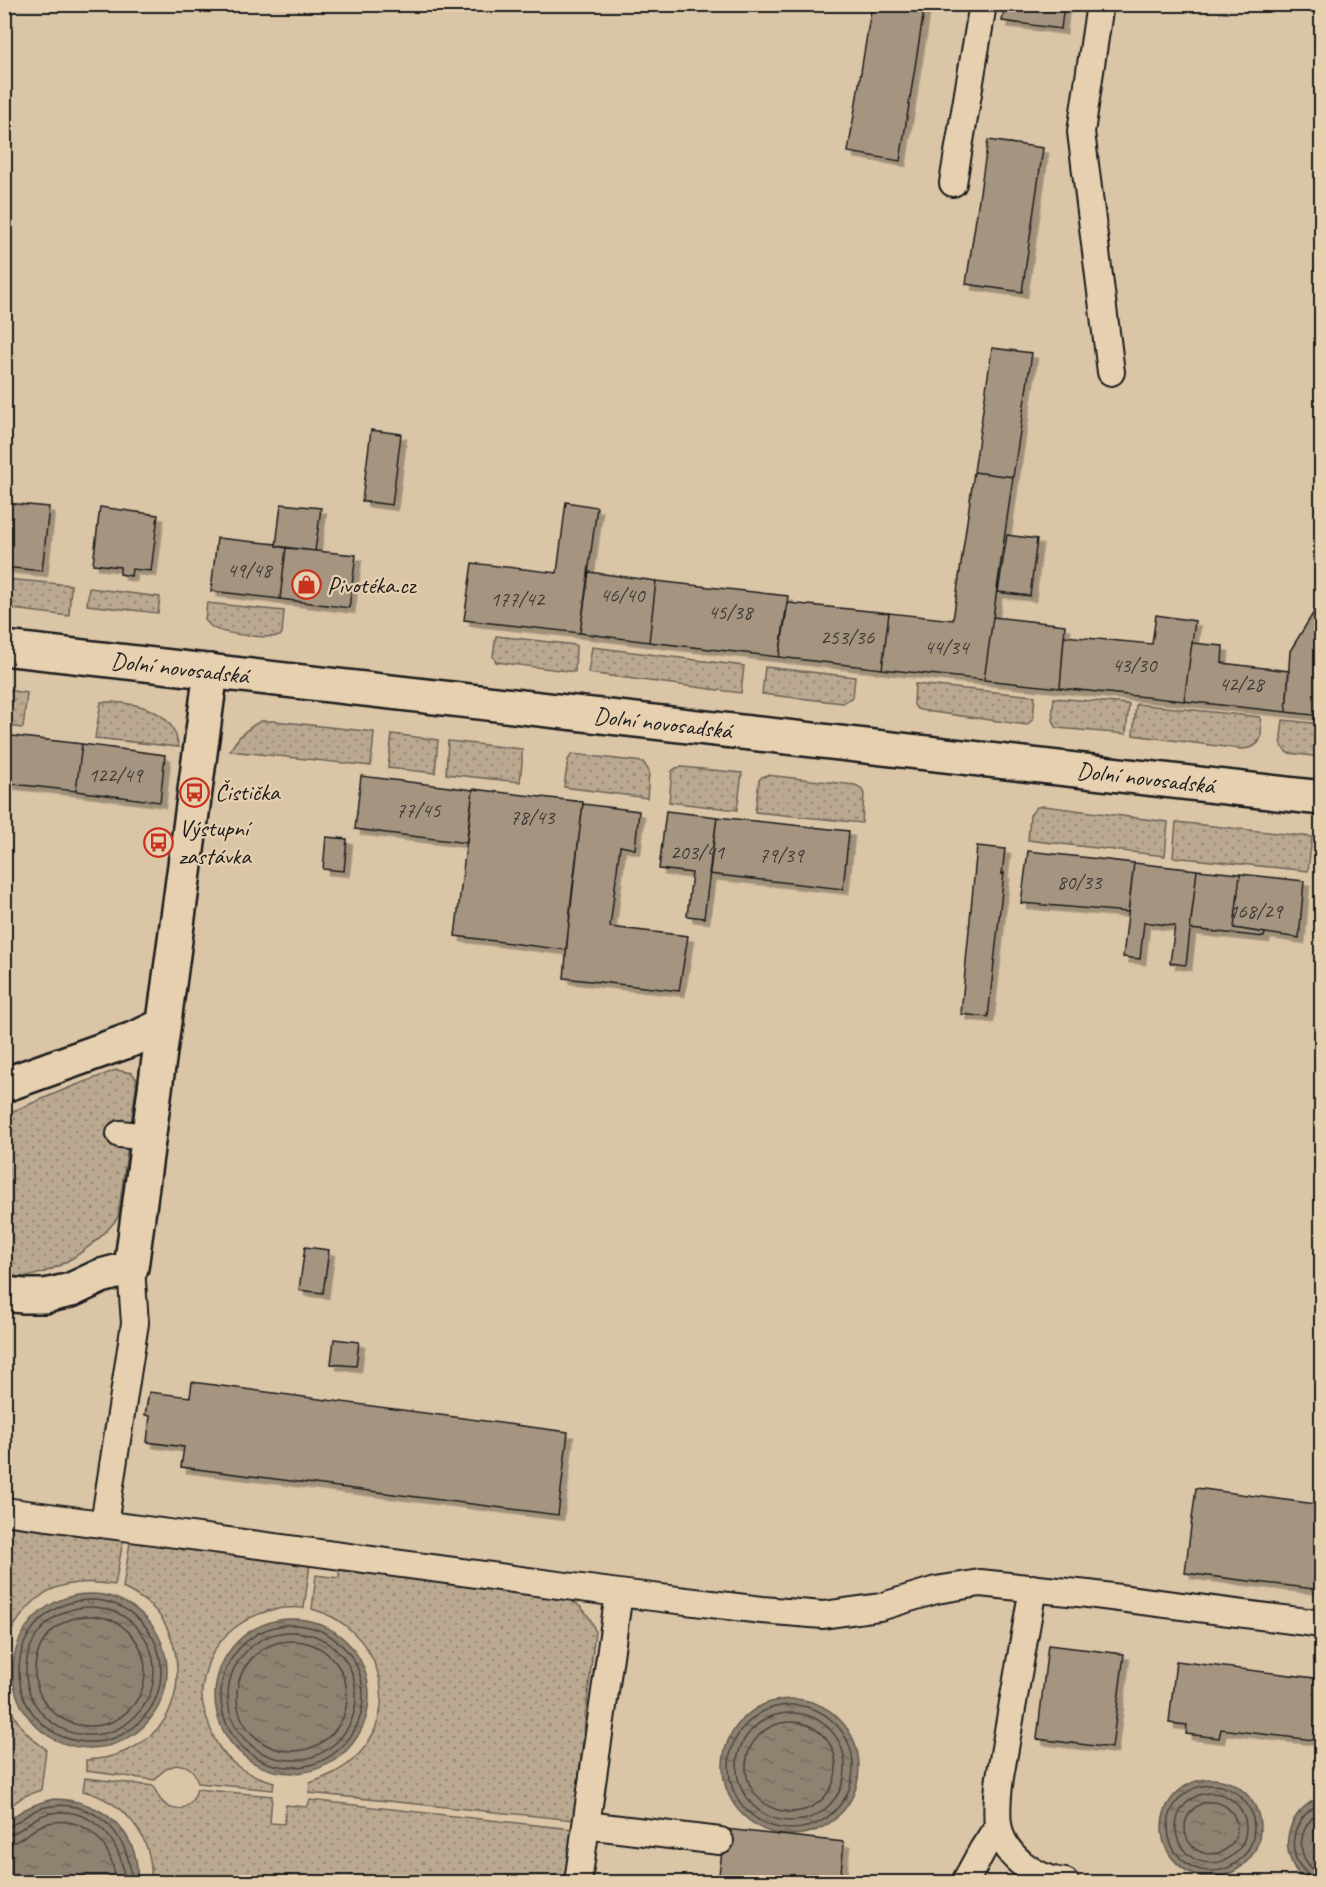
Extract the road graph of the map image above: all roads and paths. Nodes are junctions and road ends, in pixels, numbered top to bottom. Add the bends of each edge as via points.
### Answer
1 (983, 4) edge
2 (1100, 4) edge
3 (953, 183) dead end
4 (1111, 372) dead end
5 (4, 648) edge
6 (211, 671) junction
7 (1322, 798) edge
8 (163, 1025) junction
9 (4, 1085) edge
10 (131, 1268) junction
11 (4, 1294) edge
12 (4, 1511) edge
13 (104, 1524) junction
14 (1033, 1588) junction
15 (619, 1593) junction
16 (1322, 1624) edge
17 (586, 1825) junction
18 (998, 1826) junction
19 (720, 1841) dead end
20 (578, 1882) edge
21 (965, 1882) edge
22 (1065, 1882) edge

1 - 3 lane
2 - 4 lane via 1081,132
5 - 6 main road, Dolní novosadská
6 - 7 main road, Dolní novosadská
6 - 8 main road
8 - 9 main road
8 - 10 main road via 135,1136
10 - 11 main road via 45,1296
10 - 13 lane via 135,1323
12 - 13 lane
13 - 15 lane
14 - 15 lane via 980,1583 936,1590 880,1608 823,1615
14 - 16 lane
14 - 18 lane via 1000,1777
15 - 17 lane
17 - 19 lane
17 - 20 lane
18 - 21 lane
18 - 22 lane via 1019,1862 1046,1878

